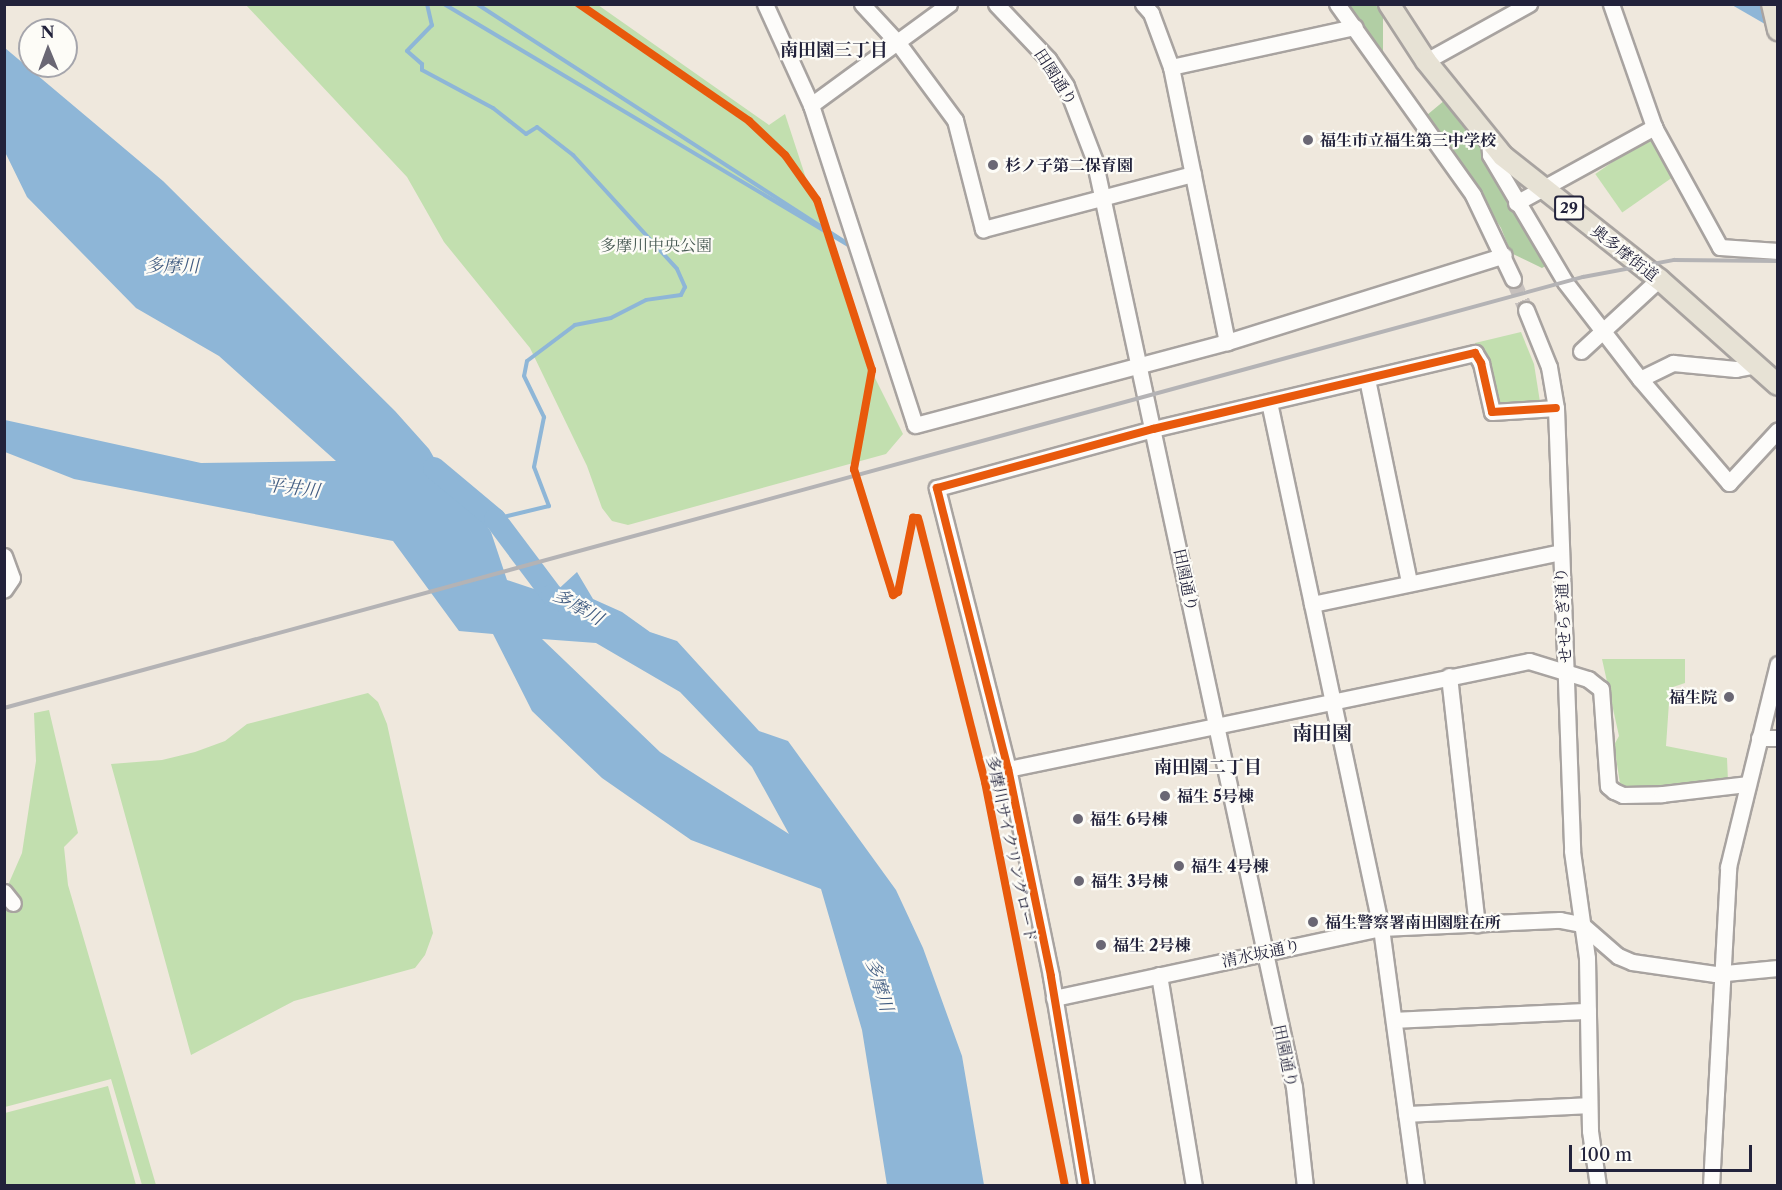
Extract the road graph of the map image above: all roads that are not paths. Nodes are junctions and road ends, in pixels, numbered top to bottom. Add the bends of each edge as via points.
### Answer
1 (862, 4) edge
2 (949, 4) edge
3 (996, 4) edge
4 (1143, 4) edge
5 (1337, 4) edge
6 (1389, 4) edge
7 (1529, 4) edge
8 (1611, 4) edge
9 (770, 6) edge
10 (1773, 7) edge
11 (1355, 27) junction
12 (1778, 30) edge
13 (898, 43) junction
14 (1426, 61) junction
15 (1171, 67) junction
16 (812, 105) junction
17 (1653, 127) junction
18 (1489, 139) junction
19 (1193, 174) junction
20 (1544, 188) junction
21 (1102, 197) junction
22 (1516, 203) junction
23 (1778, 251) edge
24 (1503, 255) junction
25 (1513, 279) tunnel mouth
26 (1659, 279) junction
27 (1526, 310) tunnel mouth
28 (1602, 332) junction
29 (1227, 342) junction
30 (1581, 351) dead end
31 (1140, 365) junction
32 (1755, 365) junction
33 (1367, 379) junction
34 (1640, 379) junction
35 (1778, 385) edge
36 (1269, 402) junction
37 (1556, 408) junction
38 (1153, 429) junction
39 (1778, 430) edge
40 (1560, 552) junction
41 (4, 556) edge
42 (1409, 582) junction
43 (4, 590) edge
44 (1312, 604) junction
45 (1778, 664) edge
46 (1566, 671) junction
47 (1449, 676) junction
48 (1332, 700) junction
49 (1216, 725) junction
50 (1759, 738) junction
51 (1778, 738) edge
52 (1008, 770) junction
53 (1747, 784) junction
54 (1478, 924) junction
55 (1581, 924) junction
56 (1381, 928) junction
57 (1264, 953) junction
58 (1778, 968) edge
59 (1724, 974) junction
60 (1159, 975) junction
61 (1054, 998) junction
62 (1588, 1011) junction
63 (1394, 1020) junction
64 (1589, 1105) junction
65 (1406, 1114) junction
66 (1086, 1185) edge
67 (1194, 1185) edge
68 (1305, 1185) edge
69 (1416, 1185) edge
70 (1598, 1185) edge
71 (1711, 1185) edge

1 - 13 street
2 - 13 street
3 - 21 street, 田園通り via 1048,60 1066,86 1094,159
4 - 15 street via 1151,13
5 - 11 street
6 - 14 main road, 奥多摩街道 / 29
7 - 14 street
8 - 17 street
9 - 16 street
10 - 12 main road
11 - 15 street
11 - 24 street via 1473,195
13 - 16 street
13 - 21 street via 955,120 983,229
14 - 18 main road, 奥多摩街道 / 29
15 - 19 street
16 - 31 street via 915,425
17 - 20 street
17 - 23 street via 1720,247
18 - 20 main road, 奥多摩街道 / 29 via 1503,156
18 - 22 street via 1490,155
19 - 21 street
19 - 29 street
20 - 22 street
20 - 26 main road, 奥多摩街道 / 29
21 - 31 street, 田園通り
22 - 28 street via 1565,282
24 - 25 street
24 - 29 street
26 - 28 street
26 - 32 main road, 奥多摩街道 / 29
27 - 37 street, せせらぎ通り via 1549,367
28 - 30 street
28 - 34 street
29 - 31 street
31 - 38 street, 田園通り
32 - 34 street via 1736,369 1673,363
32 - 35 main road, 奥多摩街道 / 29
33 - 36 street
33 - 37 street via 1475,353 1492,412
33 - 42 street
34 - 39 street via 1729,483
36 - 38 street
36 - 44 street
37 - 40 street, せせらぎ通り
38 - 49 street, 田園通り
38 - 52 street via 937,488
40 - 42 street
40 - 46 street, せせらぎ通り
41 - 43 street via 12,578
42 - 44 street
44 - 48 street
45 - 50 street
46 - 47 street via 1540,663 1517,662
46 - 53 street via 1588,679 1603,694 1608,786 1614,791 1623,795 1662,794
46 - 55 street, せせらぎ通り via 1572,851
47 - 48 street
47 - 54 street
48 - 49 street
48 - 56 street
49 - 52 street
49 - 57 street, 田園通り
50 - 51 street
50 - 53 street
52 - 61 street
53 - 59 street via 1728,867
54 - 55 street, 清水坂通り via 1560,920
54 - 56 street, 清水坂通り
55 - 59 street via 1618,956 1632,962
55 - 62 street, せせらぎ通り
56 - 57 street, 清水坂通り
56 - 63 street
57 - 60 street, 清水坂通り
57 - 68 street, 田園通り via 1294,1087
58 - 59 street
59 - 71 street
60 - 61 street, 清水坂通り
60 - 67 street
61 - 66 street
62 - 63 street
62 - 64 street, せせらぎ通り
63 - 65 street
64 - 65 street
64 - 70 street, せせらぎ通り
65 - 69 street

